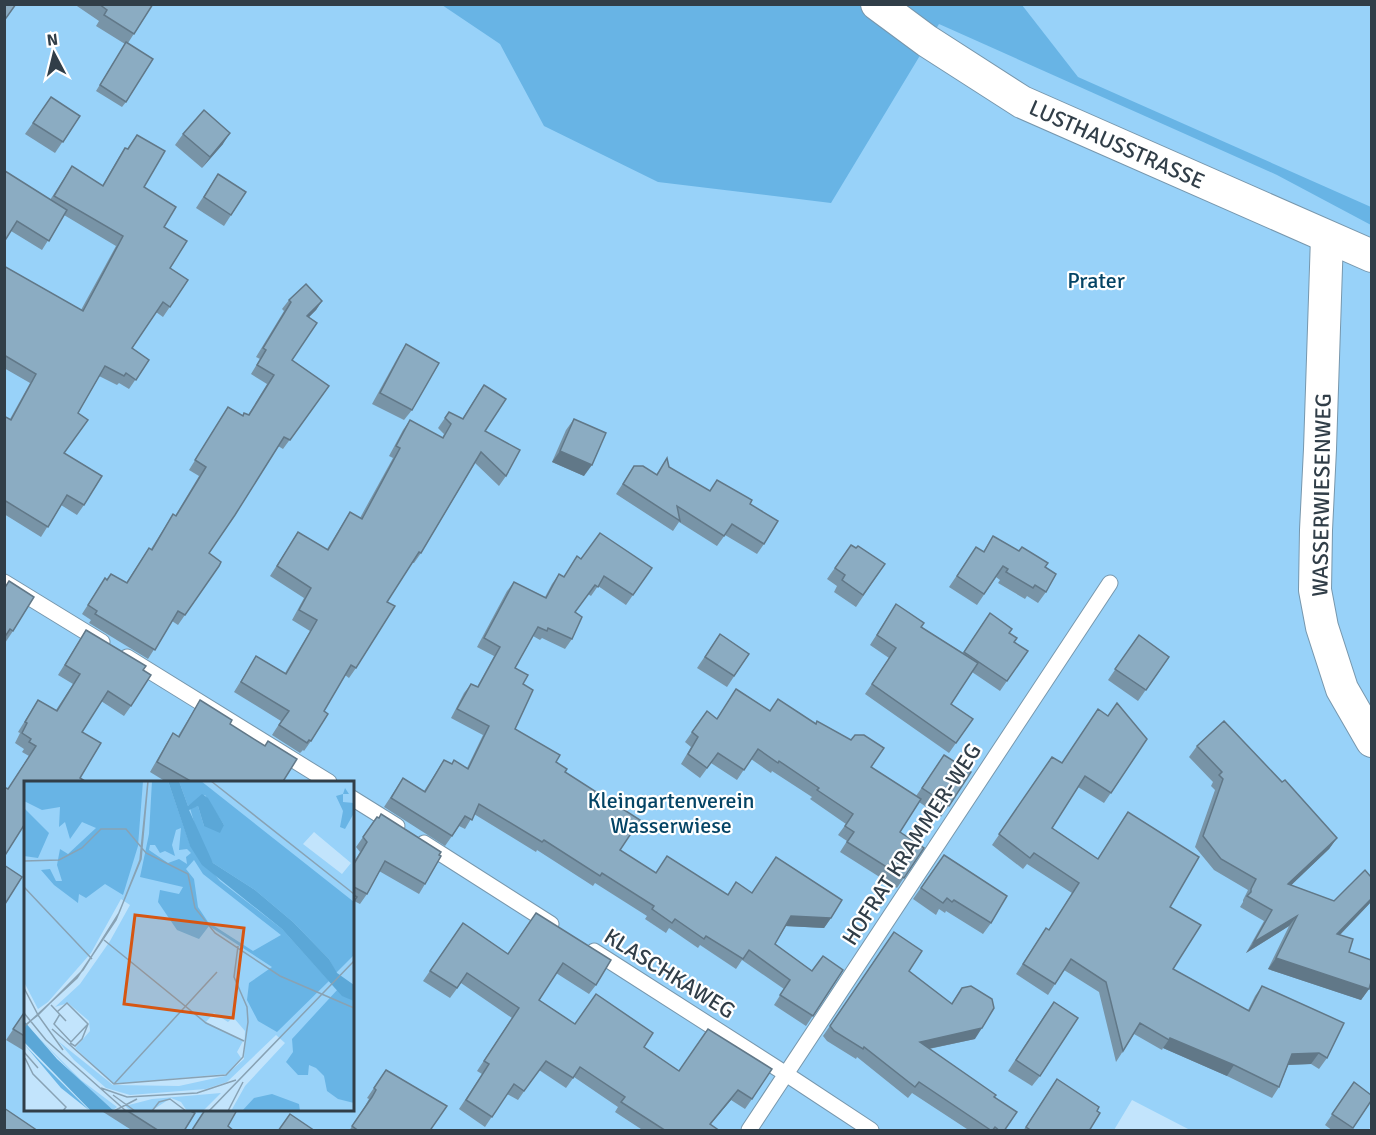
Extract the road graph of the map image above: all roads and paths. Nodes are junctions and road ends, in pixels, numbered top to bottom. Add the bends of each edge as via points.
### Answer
1 (877, 4) edge
2 (1327, 237) junction
3 (1371, 256) edge
4 (4, 582) edge
5 (1110, 583) dead end
6 (1371, 741) edge
7 (326, 781) edge
8 (354, 799) edge
9 (786, 1074) junction
10 (749, 1131) edge
11 (871, 1131) edge

1 - 2 street, LUSTHAUSSTRASSE via 1022,102
2 - 3 street, LUSTHAUSSTRASSE
2 - 6 street, WASSERWIESENWEG via 1316,590 1322,627 1342,689
4 - 7 lane
5 - 9 lane, HOFRAT KRAMMER-WEG
8 - 9 lane, KLASCHKAWEG
9 - 10 lane, HOFRAT KRAMMER-WEG
9 - 11 lane, KLASCHKAWEG

